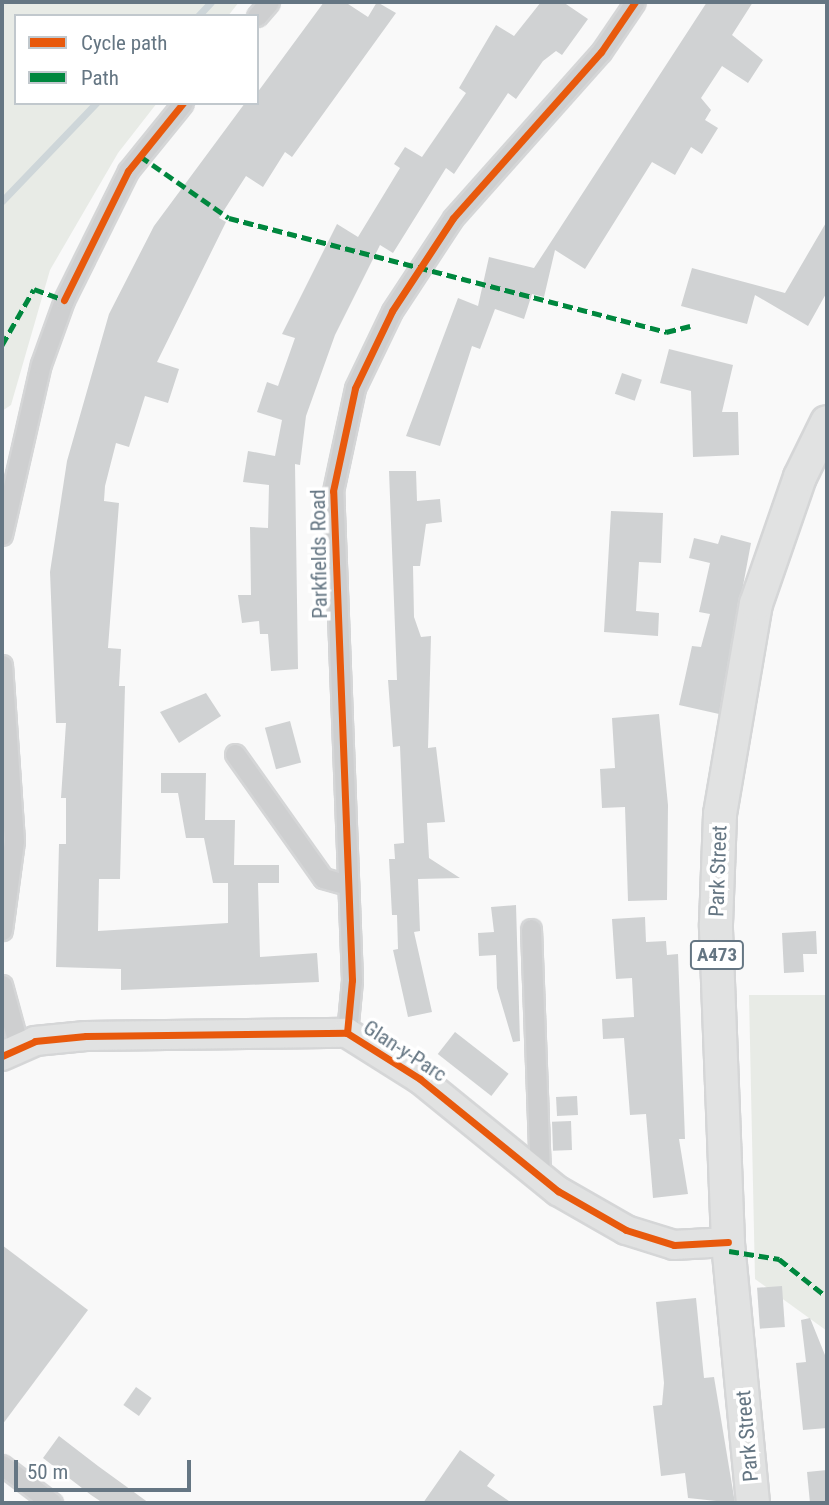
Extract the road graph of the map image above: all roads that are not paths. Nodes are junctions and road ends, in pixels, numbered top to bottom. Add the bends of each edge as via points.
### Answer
1 (635, 2) edge
2 (181, 105) edge
3 (827, 422) edge
4 (2, 535) edge
5 (2, 665) edge
6 (235, 754) dead end
7 (348, 885) junction
8 (531, 929) dead end
9 (2, 930) edge
10 (2, 985) edge
11 (347, 1033) junction
12 (10, 1051) edge
13 (540, 1176) junction
14 (728, 1242) junction
15 (2, 1465) edge
16 (52, 1503) edge
17 (753, 1503) edge

1 - 7 street, Parkfields Road via 601,52 453,218 392,311 355,388 333,491
2 - 4 street via 128,171 68,289 41,364
3 - 14 main road, Park Street / A473 via 800,477 759,593 726,753 716,924
5 - 9 street via 14,841
6 - 7 street via 323,878
7 - 11 street, Parkfields Road
8 - 13 street
10 - 12 street
11 - 12 street, Glan-y-Parc via 86,1036
11 - 13 street, Glan-y-Parc via 420,1079
13 - 14 street, Glan-y-Parc via 651,1240
14 - 17 main road, Park Street / A473
15 - 16 street

